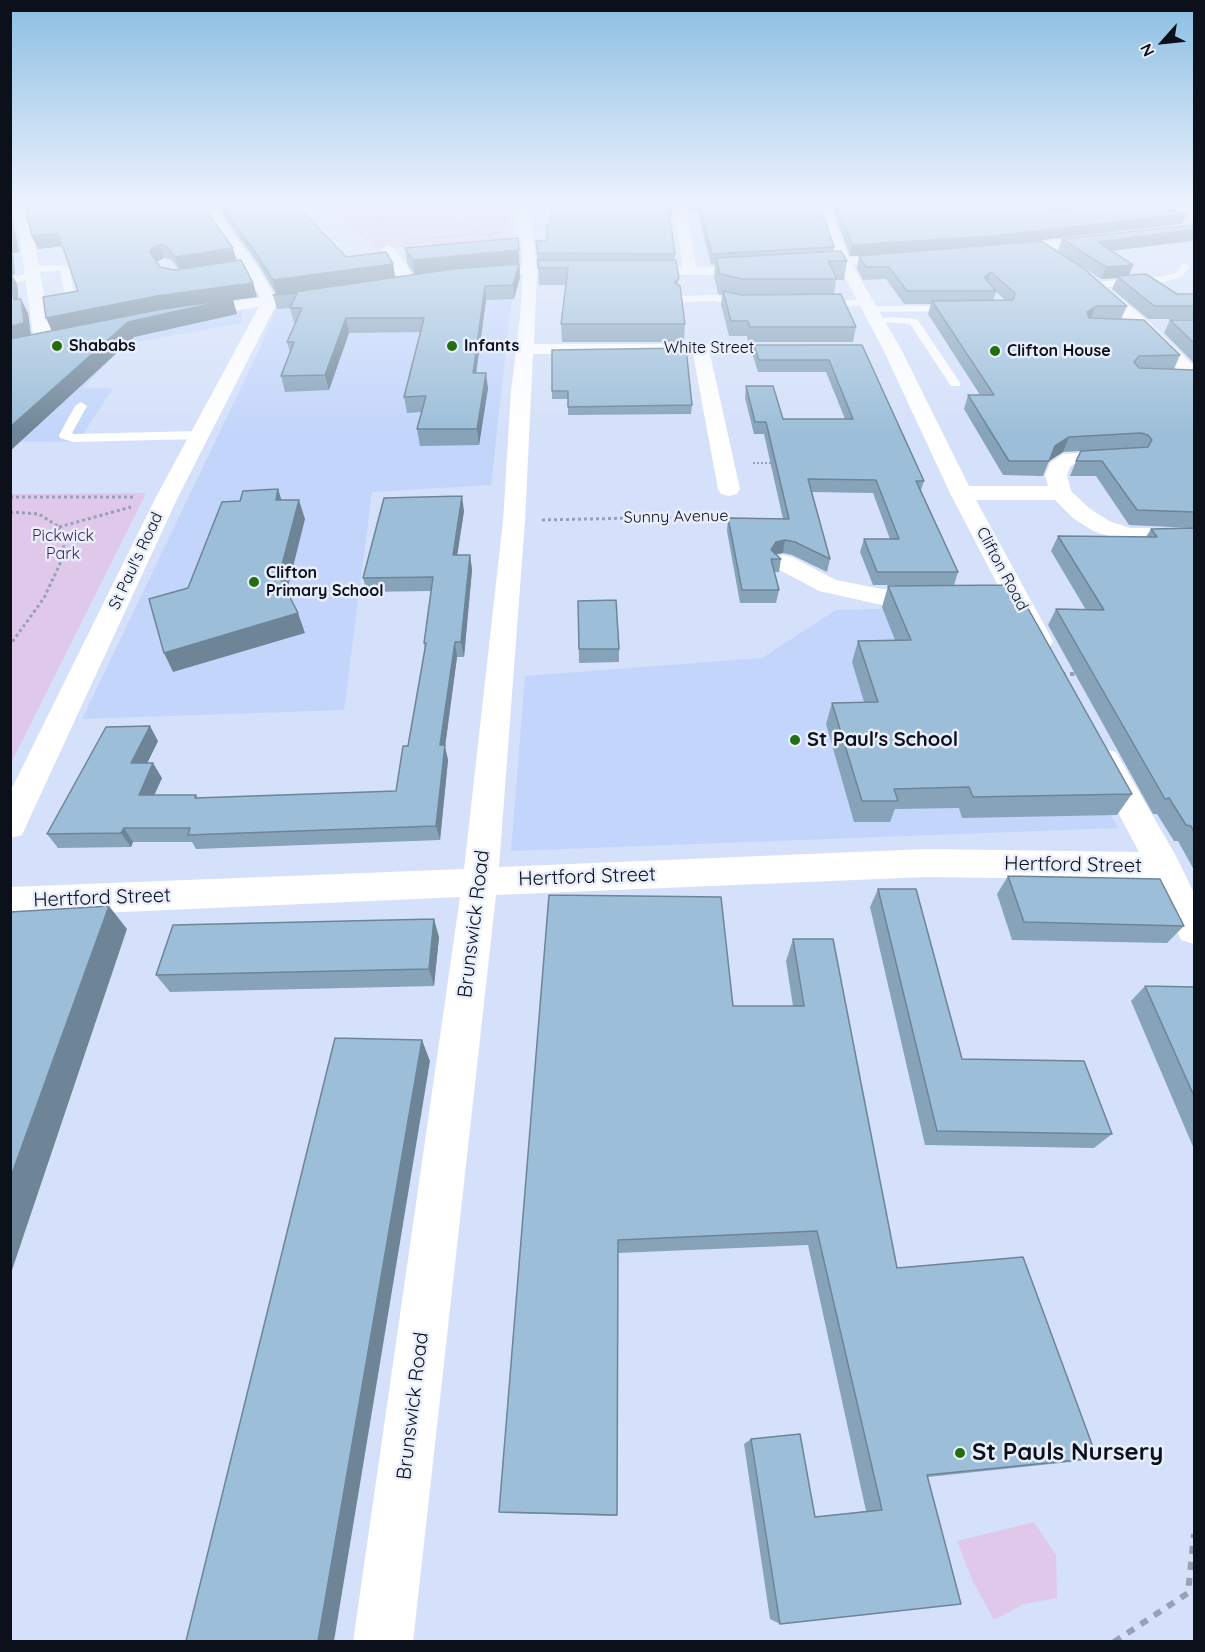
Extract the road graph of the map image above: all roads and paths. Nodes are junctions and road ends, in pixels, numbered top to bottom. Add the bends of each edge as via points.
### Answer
1 (33, 280) edge
2 (66, 280) edge
3 (258, 280) edge
4 (529, 280) edge
5 (854, 280) edge
6 (1089, 280) edge
7 (1151, 280) edge
8 (1096, 285) junction
9 (330, 292) edge
10 (681, 299) edge
11 (270, 301) junction
12 (761, 304) edge
13 (805, 305) edge
14 (38, 309) junction
15 (973, 309) edge
16 (871, 310) junction
17 (176, 315) edge
18 (1122, 326) edge
19 (1143, 326) junction
20 (1163, 326) edge
21 (59, 338) edge
22 (700, 348) junction
23 (525, 349) junction
24 (813, 349) edge
25 (1172, 377) edge
26 (1194, 377) edge
27 (955, 384) dead end
28 (81, 406) dead end
29 (199, 435) junction
30 (1133, 456) edge
31 (722, 463) junction
32 (782, 463) edge
33 (729, 489) joint
34 (961, 493) junction
35 (1061, 493) junction
36 (167, 496) junction
37 (10, 497) edge
38 (10, 512) edge
39 (514, 520) junction
40 (59, 527) junction
41 (1190, 535) edge
42 (783, 562) dead end
43 (828, 586) junction
44 (948, 595) edge
45 (798, 600) dead end
46 (10, 645) edge
47 (1057, 674) joint
48 (1091, 674) edge
49 (1095, 742) edge
50 (10, 826) edge
51 (1164, 866) junction
52 (480, 881) junction
53 (10, 902) edge
54 (1194, 929) edge
55 (1194, 1534) edge
56 (383, 1641) edge
57 (1114, 1641) edge

1 - 14 street
2 - 14 lane via 71,302
3 - 11 street
4 - 23 street, Brunswick Road
5 - 16 street, Clifton Road
6 - 8 street
7 - 8 lane
8 - 19 street
9 - 11 street
10 - 12 lane via 714,298
11 - 17 street
11 - 29 street, St Paul's Road
13 - 16 lane
14 - 21 street via 36,343
15 - 16 lane
16 - 27 lane via 913,321
16 - 34 street, Clifton Road via 881,349
18 - 19 street
19 - 20 street
19 - 26 street
22 - 23 street, White Street
22 - 24 street, White Street
22 - 31 street, Sunny Avenue
23 - 39 street, Brunswick Road
25 - 26 street
28 - 29 lane via 65,435
29 - 36 street, St Paul's Road
30 - 35 street via 1070,458 1061,463 1056,475
31 - 32 path
31 - 33 street, Sunny Avenue
33 - 39 path, Sunny Avenue via 738,516
34 - 35 street
34 - 47 street, Clifton Road via 1004,594
35 - 41 street via 1101,526 1128,535
36 - 37 path
36 - 40 path
36 - 50 street, St Paul's Road
38 - 40 path via 39,514
39 - 52 street, Brunswick Road
40 - 46 path via 64,553 44,598
42 - 43 street
43 - 44 street via 882,597
43 - 45 street
47 - 48 path
49 - 51 street
51 - 52 street, Hertford Street via 927,863
51 - 54 street
52 - 53 street, Hertford Street
52 - 56 street, Brunswick Road
55 - 57 path via 1188,1593

